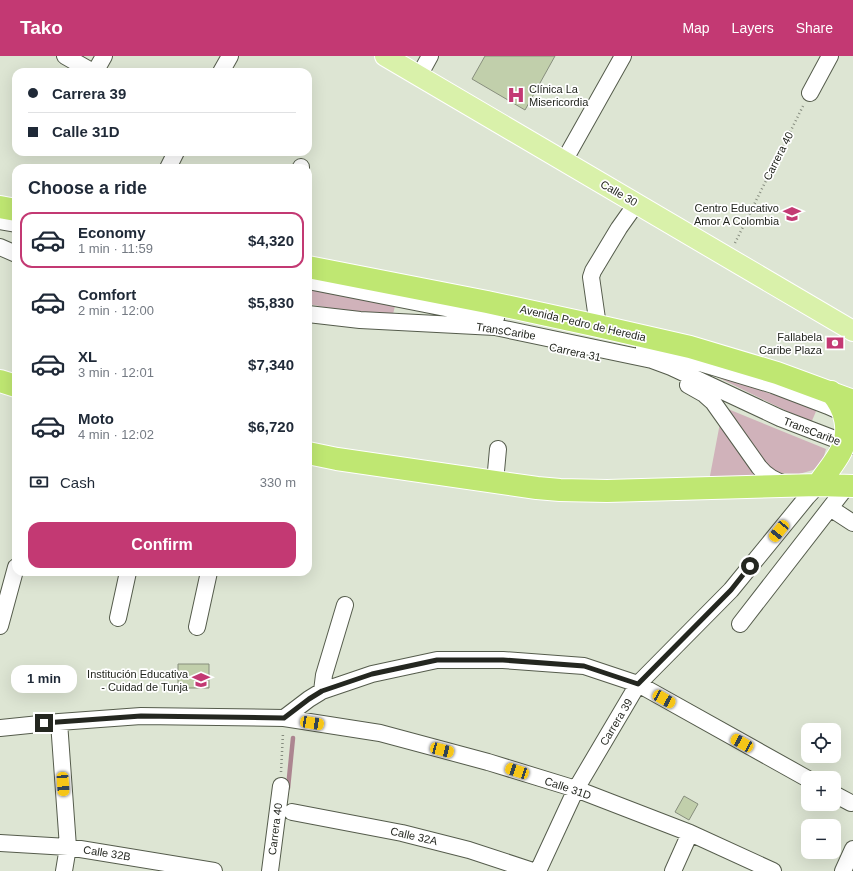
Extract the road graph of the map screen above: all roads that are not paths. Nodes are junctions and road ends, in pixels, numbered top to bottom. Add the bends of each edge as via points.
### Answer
1 (65, 56) edge
2 (104, 56) edge
3 (230, 56) edge
4 (385, 56) edge
5 (430, 56) edge
6 (623, 56) edge
7 (830, 56) edge
8 (87, 68) edge
9 (96, 68) edge
10 (223, 68) edge
11 (419, 76) junction
12 (810, 93) road end
13 (564, 161) junction
14 (636, 204) junction
15 (0, 206) edge
16 (12, 209) edge
17 (0, 221) edge
18 (12, 223) edge
19 (0, 237) edge
20 (12, 242) edge
21 (0, 247) edge
22 (12, 252) edge
23 (312, 268) edge
24 (312, 282) edge
25 (312, 314) edge
26 (312, 326) edge
27 (598, 326) junction
28 (853, 331) edge
29 (0, 381) edge
30 (12, 385) edge
31 (850, 410) edge
32 (848, 445) edge
33 (498, 449) dead end
34 (312, 454) edge
35 (495, 482) junction
36 (818, 485) junction
37 (794, 486) junction
38 (850, 486) edge
39 (830, 508) junction
40 (853, 523) edge
41 (13, 576) edge
42 (127, 576) edge
43 (207, 576) edge
44 (345, 605) dead end
45 (118, 618) dead end
46 (740, 624) dead end
47 (0, 626) edge
48 (197, 627) dead end
49 (638, 684) junction
50 (322, 691) junction
51 (284, 718) junction
52 (59, 722) junction
53 (0, 728) edge
54 (801, 775) edge
55 (281, 786) dead end
56 (576, 789) junction
57 (841, 798) edge
58 (851, 803) dead end
59 (292, 812) dead end
60 (690, 833) junction
61 (0, 843) edge
62 (68, 847) junction
63 (853, 849) edge
64 (64, 871) edge
65 (214, 871) edge
66 (270, 871) edge
67 (533, 871) edge
68 (538, 871) edge
69 (673, 871) edge
70 (774, 871) edge
71 (843, 871) edge

1 - 8 street
2 - 9 street
3 - 10 street
4 - 11 main road, Calle 30
5 - 11 street
6 - 13 street
7 - 12 street
11 - 13 main road, Calle 30
13 - 14 main road, Calle 30
14 - 27 street via 618,228 591,277
14 - 28 main road, Calle 30
15 - 16 highway
17 - 18 street
19 - 20 street
21 - 22 street
23 - 27 highway, Avenida Pedro de Heredia
24 - 31 street, TransCaribe via 655,350 773,385 828,406
25 - 32 street, TransCaribe via 360,320 495,327 652,360 780,418
26 - 37 street, Carrera 31 via 356,330 487,334 662,372 704,394 713,402 766,475
27 - 31 highway, Avenida Pedro de Heredia via 690,347 777,373 831,392
29 - 30 highway
31 - 32 highway via 846,429
32 - 36 highway
33 - 35 street
34 - 35 highway
35 - 37 highway via 537,488 607,492
36 - 37 highway
36 - 38 highway
36 - 49 street, Carrera 39 via 731,590
38 - 39 street
39 - 40 street
39 - 46 street
41 - 47 street
42 - 45 street
43 - 48 street
44 - 50 street via 324,675
49 - 50 street via 584,666 503,660 437,660 372,674
49 - 54 street
49 - 56 street, Carrera 39
50 - 51 street
51 - 52 street, Calle 31D via 141,716
51 - 56 street, Calle 31D via 380,733
52 - 53 street, Calle 31D
52 - 62 street
55 - 66 street, Carrera 40
56 - 60 street, Calle 31D
56 - 68 street, Carrera 39
57 - 58 street
59 - 67 street, Calle 32A via 402,832
60 - 69 street
60 - 70 street, Calle 31D
61 - 62 street, Calle 32B
62 - 64 street
62 - 65 street, Calle 32B
63 - 71 street

